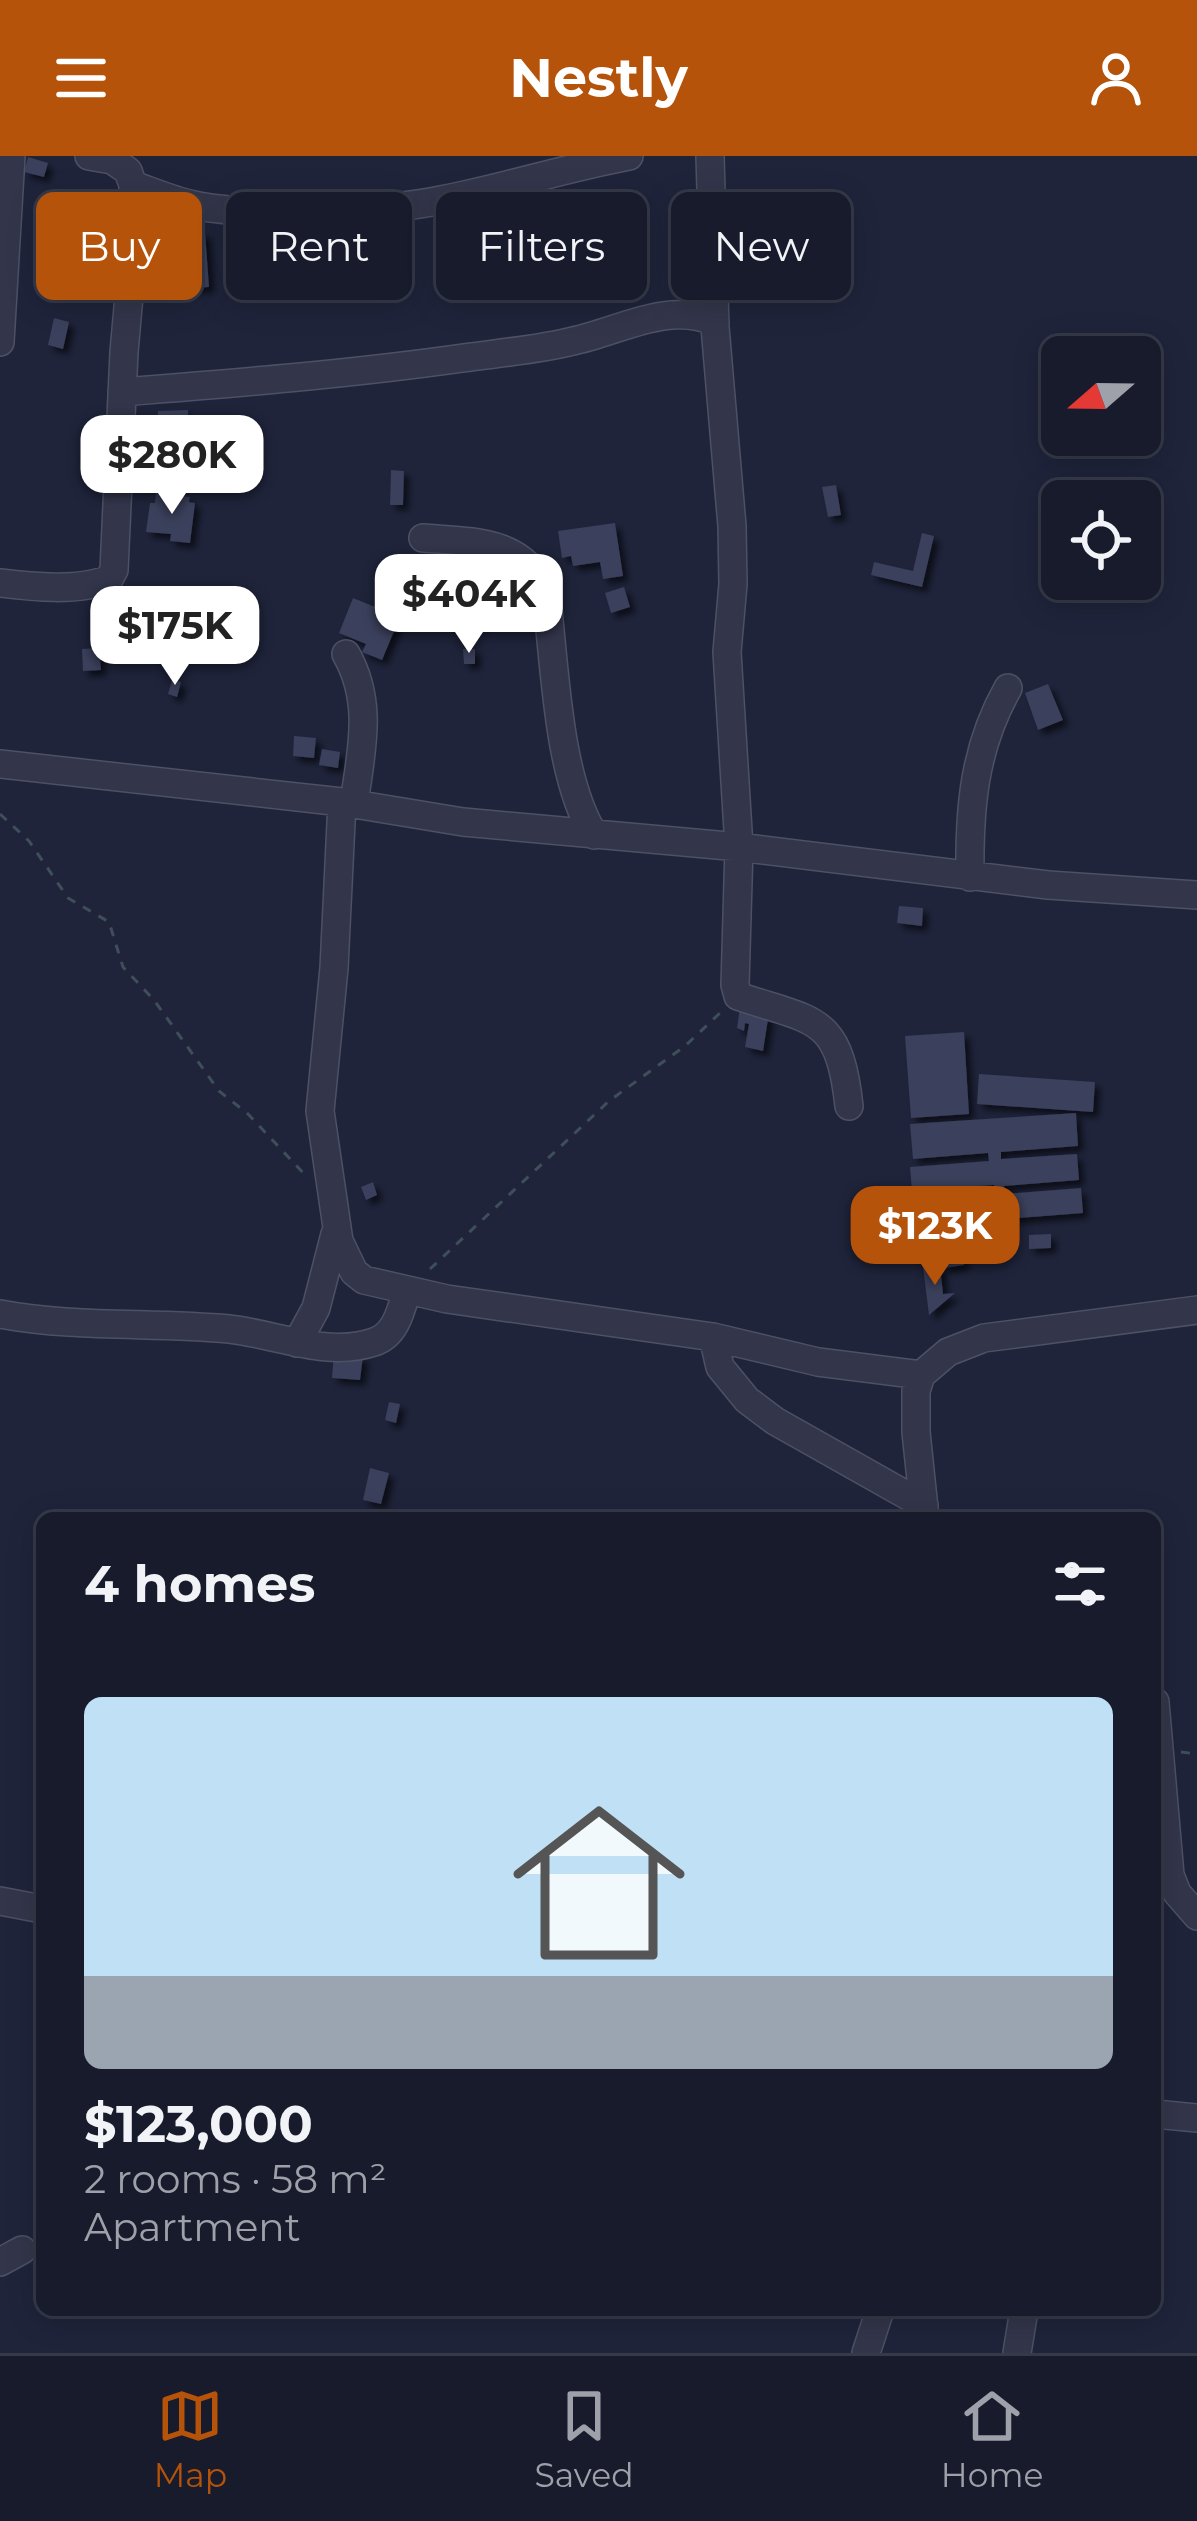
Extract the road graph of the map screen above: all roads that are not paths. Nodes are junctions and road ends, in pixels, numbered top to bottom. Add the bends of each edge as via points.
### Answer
1 (11, 156) edge
2 (89, 156) edge
3 (629, 156) edge
4 (710, 156) edge
5 (134, 185) junction
6 (716, 322) junction
7 (0, 342) edge
8 (122, 392) junction
9 (423, 538) dead end
10 (0, 583) edge
11 (346, 654) dead end
12 (1008, 688) dead end
13 (0, 764) edge
14 (348, 803) junction
15 (594, 835) junction
16 (739, 847) junction
17 (970, 877) junction
18 (1197, 896) edge
19 (849, 1106) dead end
20 (336, 1228) junction
21 (407, 1290) junction
22 (1197, 1310) edge
23 (0, 1314) edge
24 (713, 1337) junction
25 (297, 1343) junction
26 (921, 1376) junction
27 (924, 1511) edge
28 (1161, 1780) edge
29 (1161, 1900) edge
30 (0, 1901) edge
31 (1193, 1905) edge
32 (36, 1908) edge
33 (1161, 2115) edge
34 (1197, 2118) edge
35 (878, 2316) edge
36 (1023, 2316) edge
37 (866, 2353) edge
38 (1017, 2353) edge

1 - 7 street
2 - 5 street via 112,160
3 - 5 street via 439,201 367,207 195,206
4 - 6 street
5 - 8 street
6 - 8 street via 671,314 571,342 358,373
6 - 16 street via 732,526 727,652
8 - 10 street via 117,551 109,579
9 - 15 street via 504,548 539,578 569,769
11 - 14 street via 364,713
12 - 17 street via 974,775
13 - 14 street
14 - 15 street
14 - 20 street via 320,1112
15 - 16 street
16 - 17 street
16 - 19 street via 738,996 794,1011 823,1029 845,1069
17 - 18 street
20 - 21 street via 354,1272
20 - 25 street via 316,1308
21 - 24 street
21 - 25 street via 380,1340
22 - 26 street via 984,1338 948,1352
23 - 25 street via 233,1330
24 - 26 street
24 - 27 street via 720,1367 747,1400
26 - 27 street via 916,1432
28 - 31 street via 1170,1876
29 - 31 street
30 - 32 street
33 - 34 street
35 - 37 street
36 - 38 street

